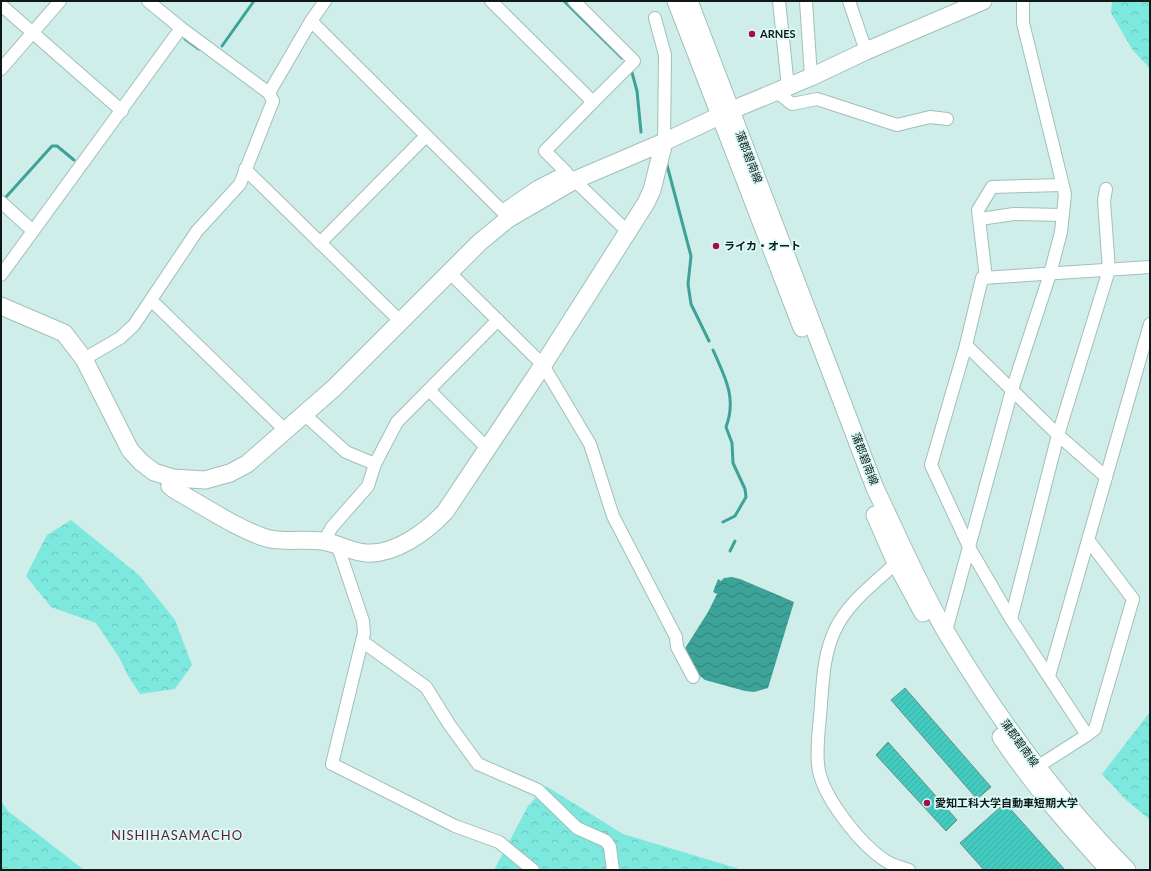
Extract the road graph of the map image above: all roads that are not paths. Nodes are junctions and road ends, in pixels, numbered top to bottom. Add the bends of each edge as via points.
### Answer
1 (60, 1) edge
2 (148, 1) edge
3 (324, 1) edge
4 (490, 1) edge
5 (574, 1) edge
6 (676, 1) edge
7 (689, 1) edge
8 (778, 1) edge
9 (806, 1) edge
10 (849, 1) edge
11 (983, 1) edge
12 (1022, 1) edge
13 (1, 5) edge
14 (655, 18) dead end
15 (311, 21) junction
16 (181, 28) junction
17 (33, 33) junction
18 (866, 50) junction
19 (1, 69) edge
20 (810, 78) junction
21 (782, 89) junction
22 (269, 93) junction
23 (592, 102) junction
24 (122, 111) junction
25 (726, 113) junction
26 (947, 118) dead end
27 (426, 136) junction
28 (664, 142) junction
29 (245, 169) junction
30 (570, 176) junction
31 (1062, 185) junction
32 (1106, 189) dead end
33 (1, 202) edge
34 (1063, 215) junction
35 (980, 219) junction
36 (33, 231) junction
37 (628, 232) junction
38 (320, 242) junction
39 (1150, 267) edge
40 (1109, 270) junction
41 (450, 273) junction
42 (1050, 274) junction
43 (1, 275) edge
44 (986, 278) junction
45 (152, 300) junction
46 (1, 306) edge
47 (498, 320) junction
48 (401, 322) junction
49 (1150, 324) edge
50 (966, 345) junction
51 (84, 359) junction
52 (543, 366) junction
53 (429, 390) junction
54 (1012, 390) junction
55 (305, 415) junction
56 (286, 431) junction
57 (1058, 434) junction
58 (488, 449) junction
59 (374, 464) junction
60 (1106, 477) junction
61 (174, 478) junction
62 (1089, 542) junction
63 (331, 544) junction
64 (970, 549) junction
65 (896, 563) junction
66 (1011, 619) junction
67 (946, 631) junction
68 (363, 642) junction
69 (1049, 676) junction
70 (693, 677) dead end
71 (1087, 735) junction
72 (1037, 767) junction
73 (533, 870) edge
74 (613, 870) edge
75 (909, 870) edge
76 (1109, 870) edge
77 (1128, 870) edge

1 - 17 street
2 - 16 street
3 - 15 street
4 - 23 street
5 - 23 street via 634,60
6 - 25 main road, 蒲郡碧南線
7 - 25 main road, 蒲郡碧南線
8 - 21 street
9 - 20 street
10 - 18 street
11 - 18 main road
12 - 31 street via 1023,23
13 - 17 street
14 - 28 street via 665,55
15 - 22 street
15 - 27 street
16 - 22 street
16 - 24 street
17 - 19 street
17 - 24 street
18 - 20 main road
20 - 21 main road
21 - 25 main road
21 - 26 street via 792,104 817,99 897,125 930,117
22 - 29 street via 273,101
23 - 30 street via 544,151
24 - 36 street
25 - 28 main road
25 - 65 main road, 蒲郡碧南線 via 862,483
25 - 67 main road, 蒲郡碧南線 via 875,488 909,561
27 - 30 street via 502,211 537,187
27 - 38 street
28 - 30 main road
28 - 37 main road via 652,190
29 - 38 street
29 - 45 street via 240,184 197,231
30 - 37 street
30 - 41 main road via 517,212 480,242
31 - 34 street
31 - 35 street via 992,186 978,210
32 - 40 street via 1104,201
33 - 36 street
34 - 35 street via 1014,214
34 - 42 street
35 - 44 street
36 - 43 street
37 - 52 main road
38 - 48 street
39 - 40 street
40 - 42 street
40 - 57 street
41 - 47 street
41 - 48 main road
42 - 44 street
42 - 54 street
44 - 50 street via 982,278
45 - 51 street via 134,325 120,338
45 - 56 street
46 - 51 main road via 64,333
47 - 52 street
47 - 53 street
48 - 55 main road
49 - 60 street
50 - 54 street
50 - 64 street via 931,465
51 - 61 main road via 130,450 154,472
52 - 58 main road
52 - 70 street via 590,444 613,516 676,637 677,647
53 - 58 street
53 - 59 street via 397,422
54 - 57 street
54 - 64 street
55 - 56 main road
55 - 59 street via 346,452
56 - 61 main road via 247,464 230,473 205,480
57 - 60 street
57 - 66 street
58 - 63 main road via 445,512 430,528 390,550 366,553
59 - 63 street via 368,486 332,527
60 - 62 street
61 - 63 main road via 170,486 175,490 245,529 270,539
62 - 69 street
62 - 71 street via 1133,599 1096,729
63 - 68 street via 363,621
64 - 66 street
64 - 67 street
65 - 75 street via 850,607 836,628 827,650 818,766 829,796 854,832 888,862
65 - 76 main road, 蒲郡碧南線 via 939,642 1019,764 1066,823
66 - 69 street
67 - 72 main road, 蒲郡碧南線 via 987,697
68 - 73 street via 332,764 455,826 499,842
68 - 74 street via 426,686 478,764 538,790 577,828 606,841 610,847
69 - 71 street
71 - 72 street
72 - 77 main road, 蒲郡碧南線 via 1068,806

